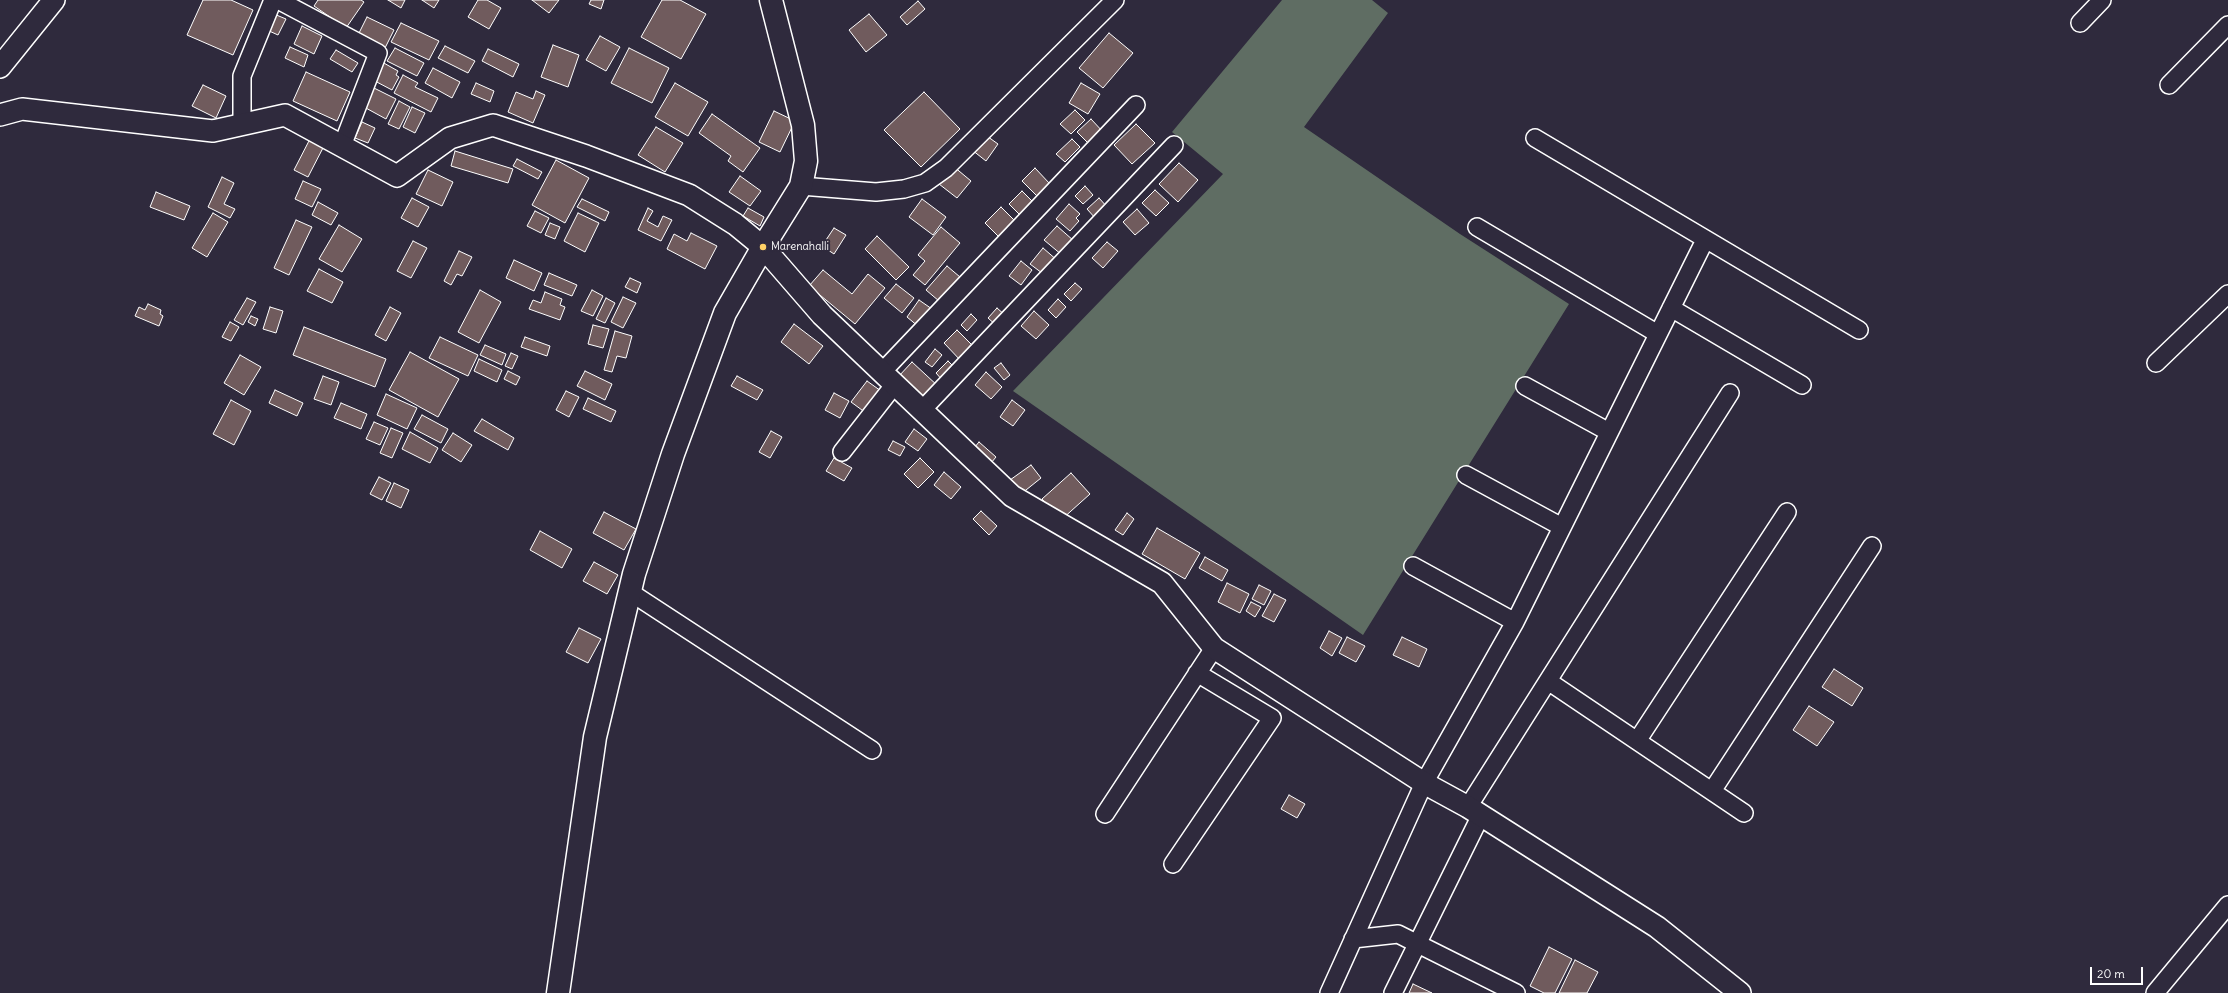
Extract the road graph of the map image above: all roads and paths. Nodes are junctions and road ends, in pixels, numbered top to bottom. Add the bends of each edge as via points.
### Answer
1 (54, 0) edge
2 (273, 0) edge
3 (278, 0) edge
4 (771, 0) edge
5 (1115, 0) edge
6 (2102, 0) edge
7 (2080, 23) dead end
8 (2228, 24) edge
9 (0, 67) edge
10 (2169, 85) dead end
11 (1136, 105) dead end
12 (0, 115) edge
13 (242, 124) junction
14 (1535, 138) dead end
15 (1174, 144) dead end
16 (342, 146) junction
17 (801, 186) junction
18 (1477, 227) dead end
19 (1705, 240) junction
20 (763, 247) junction
21 (2228, 294) edge
22 (1671, 308) junction
23 (1859, 330) dead end
24 (1658, 334) junction
25 (2156, 363) dead end
26 (888, 378) junction
27 (1802, 385) dead end
28 (1525, 386) dead end
29 (1730, 393) dead end
30 (922, 410) junction
31 (1609, 432) junction
32 (842, 452) dead end
33 (1466, 475) dead end
34 (1787, 512) dead end
35 (1562, 527) junction
36 (1872, 546) dead end
37 (1414, 566) dead end
38 (630, 592) junction
39 (1515, 622) junction
40 (1214, 648) junction
41 (1197, 673) junction
42 (1548, 681) junction
43 (1637, 741) junction
44 (872, 750) dead end
45 (1424, 783) junction
46 (1712, 791) junction
47 (1475, 811) junction
48 (1744, 813) dead end
49 (1105, 814) dead end
50 (1173, 864) dead end
51 (2228, 905) edge
52 (1353, 939) junction
53 (1417, 943) junction
54 (1514, 992) edge
55 (558, 993) edge
56 (1329, 993) edge
57 (1393, 993) edge
58 (1740, 993) edge
59 (2155, 993) edge

1 - 9 street
2 - 13 street via 242,76
3 - 16 street via 378,52
4 - 17 main road via 803,125 806,161
5 - 17 street via 946,168 924,183 904,189 876,192
6 - 7 street
8 - 10 street
11 - 26 street
12 - 13 street via 22,109 213,131
13 - 16 street via 285,115
14 - 19 street
15 - 30 street
16 - 20 street via 396,176 450,138 493,125 586,156 688,195 735,224
17 - 20 main road
18 - 24 street
19 - 22 street
19 - 23 street
20 - 26 street via 822,315
20 - 38 main road via 726,313 674,454
21 - 25 street
22 - 24 street
22 - 27 street
24 - 31 street
26 - 30 street
26 - 32 street
28 - 31 street
29 - 42 street
30 - 40 street via 1012,496 1162,583
31 - 35 street
33 - 35 street
34 - 43 street
35 - 39 street
36 - 46 street
37 - 39 street
38 - 44 street
38 - 55 main road via 595,737
39 - 45 street
40 - 41 street
40 - 45 street
41 - 49 street
41 - 50 street via 1272,718
42 - 43 street
42 - 47 street
43 - 46 street
45 - 47 street
45 - 52 street
46 - 48 street
47 - 53 street
47 - 58 street via 1657,926
51 - 59 street
52 - 53 street via 1398,934
52 - 56 street
53 - 54 street
53 - 57 street

